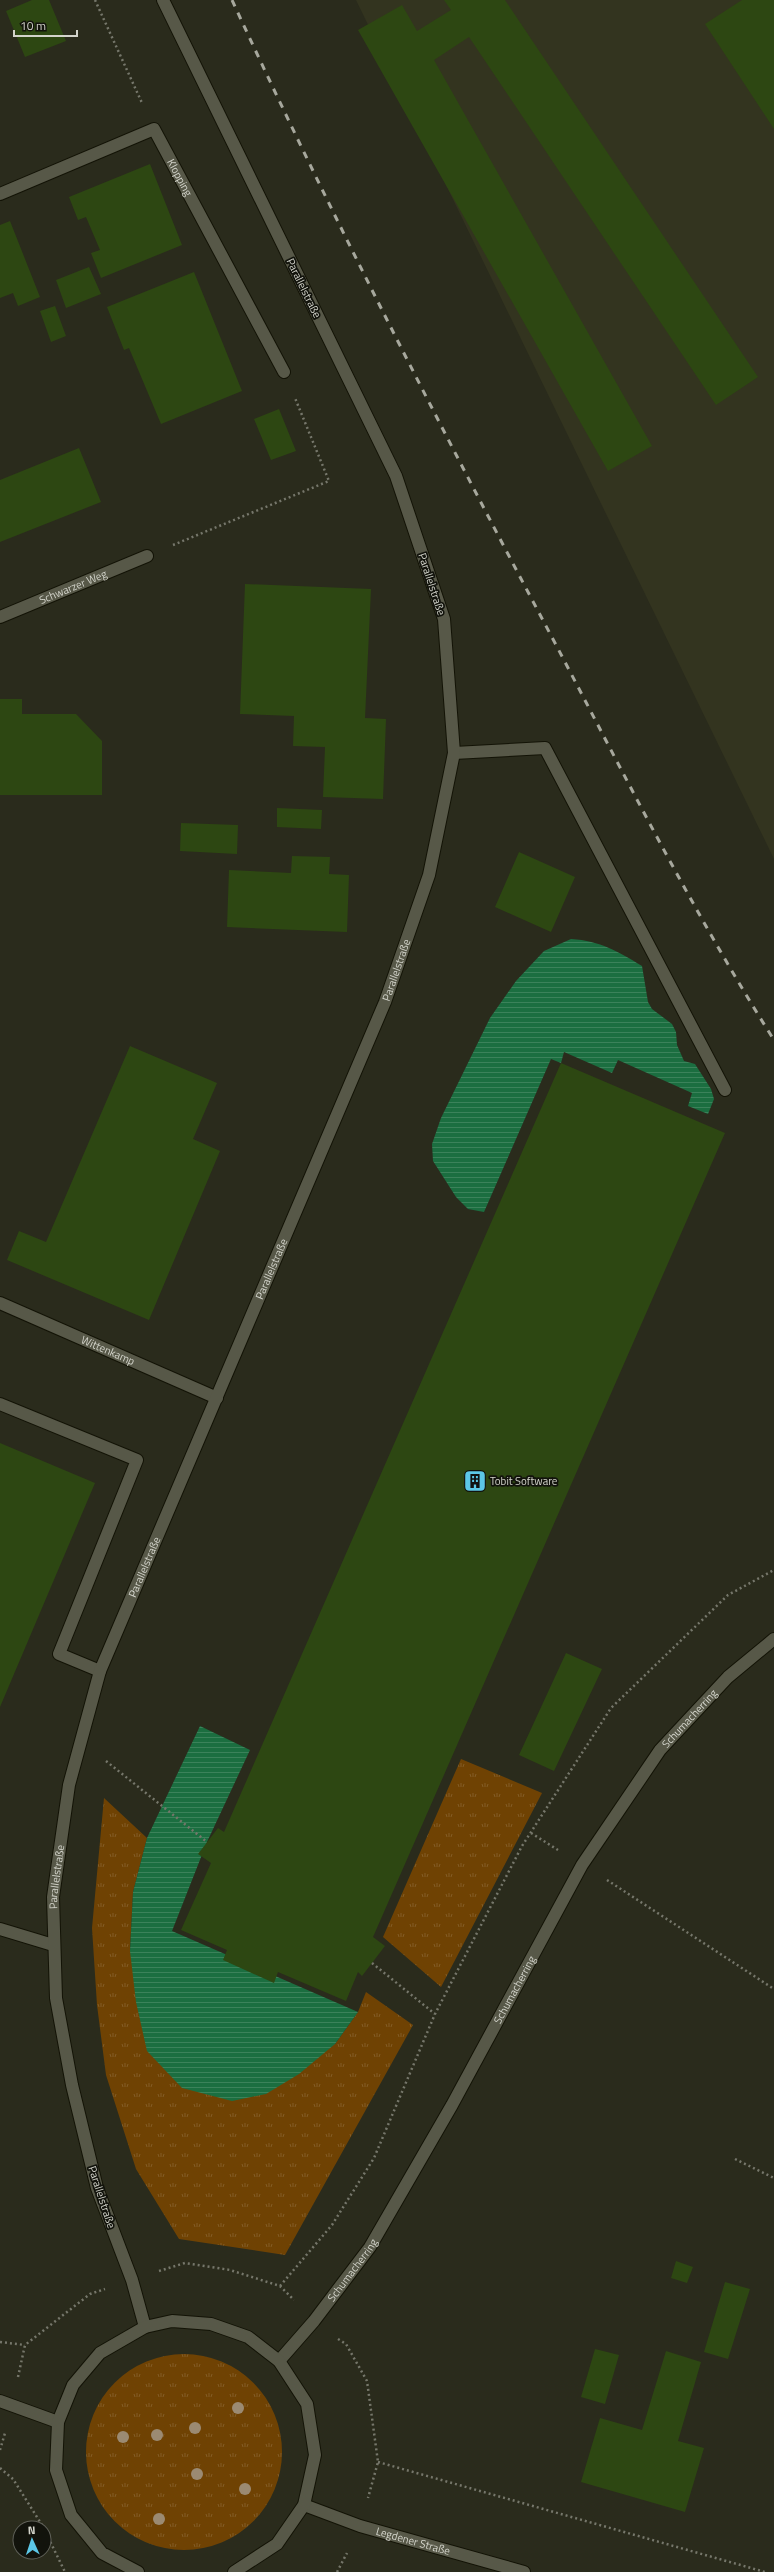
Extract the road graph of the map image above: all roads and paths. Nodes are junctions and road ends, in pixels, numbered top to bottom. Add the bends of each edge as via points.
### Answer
1 (95, 0) edge
2 (163, 0) edge
3 (154, 129) junction
4 (0, 194) edge
5 (284, 372) joint
6 (146, 556) joint
7 (0, 617) edge
8 (454, 753) junction
9 (726, 1090) dead end
10 (0, 1303) edge
11 (217, 1398) junction
12 (0, 1404) edge
13 (774, 1570) edge
14 (774, 1639) edge
15 (100, 1671) junction
16 (81, 1740) junction
17 (530, 1833) junction
18 (207, 1842) dead end
19 (582, 1865) junction
20 (0, 1929) edge
21 (53, 1945) junction
22 (372, 1963) dead end
23 (774, 1989) edge
24 (435, 2014) junction
25 (735, 2159) dead end
26 (774, 2178) edge
27 (314, 2321) junction
28 (145, 2327) junction
29 (0, 2342) edge
30 (25, 2345) dead end
31 (279, 2361) junction
32 (0, 2401) edge
33 (58, 2422) junction
34 (378, 2462) junction
35 (0, 2468) edge
36 (304, 2505) junction
37 (39, 2520) edge
38 (360, 2526) junction
39 (52, 2545) edge
40 (65, 2572) edge
41 (138, 2572) edge
42 (234, 2572) edge
43 (337, 2572) edge
44 (524, 2572) edge
45 (765, 2572) edge

1 - 3 path
2 - 8 main road, Parallelstraße via 396,476 444,620
3 - 4 main road
3 - 5 main road, Klopping
5 - 6 path via 329,481
6 - 7 main road, Schwarzer Weg
8 - 9 main road via 545,748
8 - 11 main road, Parallelstraße via 429,875 385,1002
10 - 11 main road, Wittenkamp
11 - 15 main road, Parallelstraße
12 - 15 main road via 137,1460 59,1654
13 - 17 path via 728,1596 611,1708
14 - 19 main road, Schumacherring via 728,1677 660,1750
15 - 16 main road, Parallelstraße
16 - 18 path
16 - 21 main road, Parallelstraße via 69,1786 53,1897
17 - 19 path
17 - 24 path
19 - 23 path
19 - 27 main road, Schumacherring via 452,2105 370,2248
20 - 21 main road
21 - 28 main road, Parallelstraße via 56,1998 72,2085 98,2188 132,2280
22 - 24 path
24 - 27 path via 374,2158 332,2226 280,2286
25 - 26 path
27 - 31 main road, Schumacherring
27 - 34 path via 346,2344 367,2380
28 - 31 main road via 172,2322 211,2324 248,2337
28 - 33 main road via 100,2353 73,2385
29 - 30 path
31 - 36 main road via 308,2411 315,2455
32 - 33 main road
33 - 41 main road via 56,2470 72,2516 102,2553
34 - 38 path
34 - 45 path
35 - 37 path via 13,2479
36 - 38 main road, Legdener Straße
36 - 42 main road via 277,2544
38 - 43 path
38 - 44 main road, Legdener Straße
39 - 40 path

